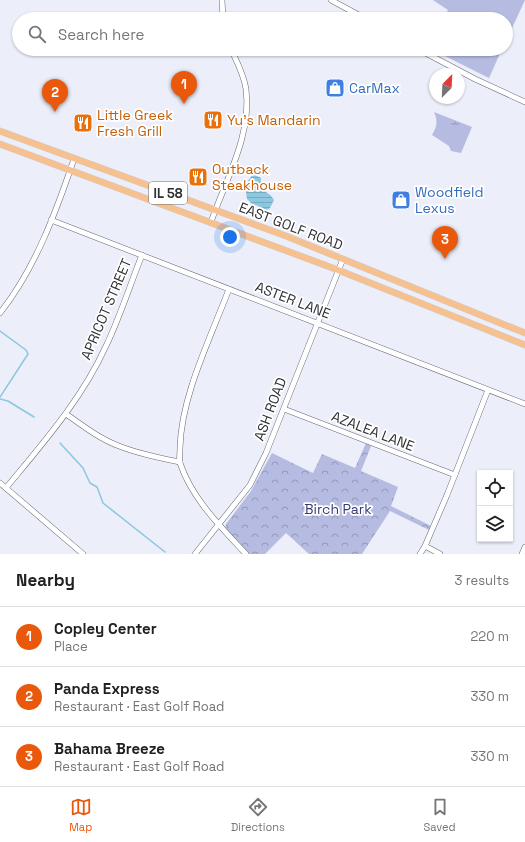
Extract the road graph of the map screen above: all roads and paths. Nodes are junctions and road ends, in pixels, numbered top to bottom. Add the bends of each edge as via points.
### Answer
1 (222, 0) edge
2 (331, 0) edge
3 (222, 12) edge
4 (353, 12) edge
5 (234, 56) edge
6 (431, 56) edge
7 (525, 102) edge
8 (0, 131) edge
9 (0, 144) edge
10 (74, 159) junction
11 (70, 171) junction
12 (215, 210) junction
13 (51, 220) junction
14 (211, 222) junction
15 (142, 255) junction
16 (343, 259) junction
17 (338, 270) junction
18 (229, 289) junction
19 (0, 314) edge
20 (317, 322) junction
21 (525, 333) edge
22 (525, 345) edge
23 (488, 390) junction
24 (525, 404) edge
25 (284, 409) junction
26 (66, 414) junction
27 (180, 462) junction
28 (454, 475) junction
29 (0, 483) edge
30 (6, 488) junction
31 (219, 525) junction
32 (425, 546) junction
33 (525, 547) edge
34 (83, 554) edge
35 (194, 554) edge
36 (246, 554) edge
37 (420, 554) edge
38 (440, 554) edge
39 (522, 554) edge

1 - 3 street
2 - 4 street
5 - 12 street via 246,88 247,107 238,153
6 - 7 street via 475,80
8 - 10 main road, EAST GOLF ROAD / IL 58
9 - 11 main road, EAST GOLF ROAD / IL 58
10 - 11 street
10 - 12 main road, EAST GOLF ROAD / IL 58
11 - 13 street
11 - 14 main road, EAST GOLF ROAD / IL 58
12 - 14 street
12 - 16 main road, EAST GOLF ROAD / IL 58
13 - 15 street, ASTER LANE
13 - 19 street via 27,273
14 - 17 main road, EAST GOLF ROAD / IL 58
15 - 18 street, ASTER LANE
15 - 26 street, APRICOT STREET via 106,346
16 - 17 street, ASH ROAD
16 - 21 main road, EAST GOLF ROAD / IL 58
17 - 20 street, ASH ROAD
17 - 22 main road, EAST GOLF ROAD / IL 58
18 - 20 street, ASTER LANE
18 - 27 street via 186,402 180,431
20 - 23 street, ASTER LANE
20 - 25 street, ASH ROAD
23 - 24 street, ASTER LANE
23 - 28 street
25 - 28 street, AZALEA LANE
25 - 31 street, ASH ROAD via 250,485
26 - 27 street via 119,446 149,456
26 - 30 street, APRICOT STREET
27 - 31 street via 196,496
28 - 32 street
29 - 30 street
30 - 34 street
31 - 35 street, ASH ROAD
31 - 36 street
32 - 37 street
32 - 38 street
33 - 39 street

